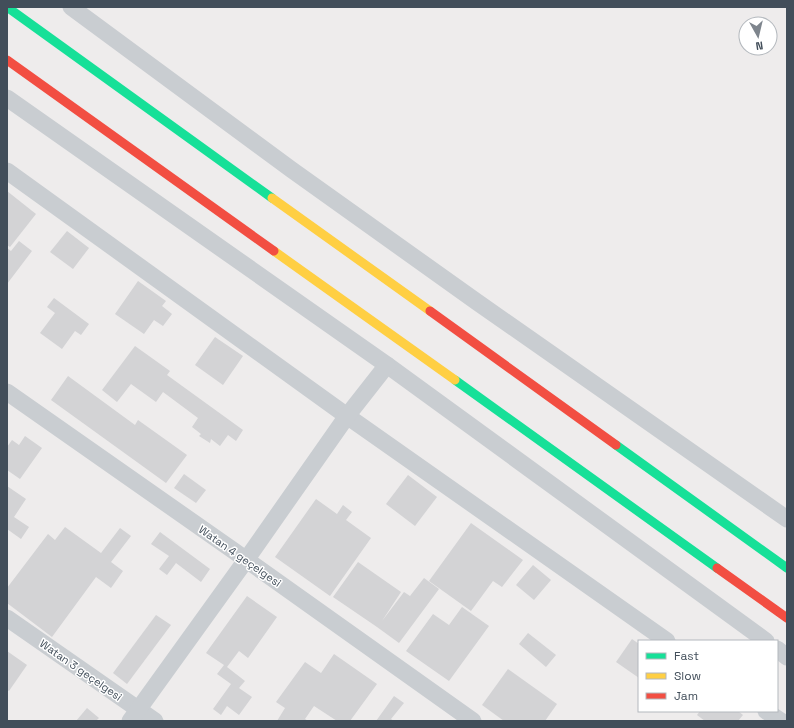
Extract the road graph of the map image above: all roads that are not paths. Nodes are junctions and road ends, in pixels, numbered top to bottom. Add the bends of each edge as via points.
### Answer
1 (7, 7) edge
2 (71, 7) edge
3 (7, 60) edge
4 (7, 98) edge
5 (7, 171) edge
6 (387, 365) junction
7 (7, 392) edge
8 (347, 416) junction
9 (787, 519) edge
10 (246, 560) junction
11 (787, 568) edge
12 (7, 618) edge
13 (787, 618) edge
14 (666, 640) edge
15 (765, 640) edge
16 (778, 650) edge
17 (787, 657) edge
18 (767, 712) edge
19 (134, 715) edge
20 (155, 721) edge
21 (473, 721) edge
22 (780, 721) edge

1 - 11 main road
2 - 9 street via 298,174
3 - 13 main road
4 - 6 street
5 - 8 street
6 - 8 street
6 - 15 street
7 - 10 street, Watan 4 geçelgesi
8 - 10 street
8 - 14 street
10 - 19 street
10 - 21 street, Watan 4 geçelgesi
12 - 19 street, Watan 3 geçelgesi
16 - 17 street
18 - 22 street
19 - 20 street, Watan 3 geçelgesi

